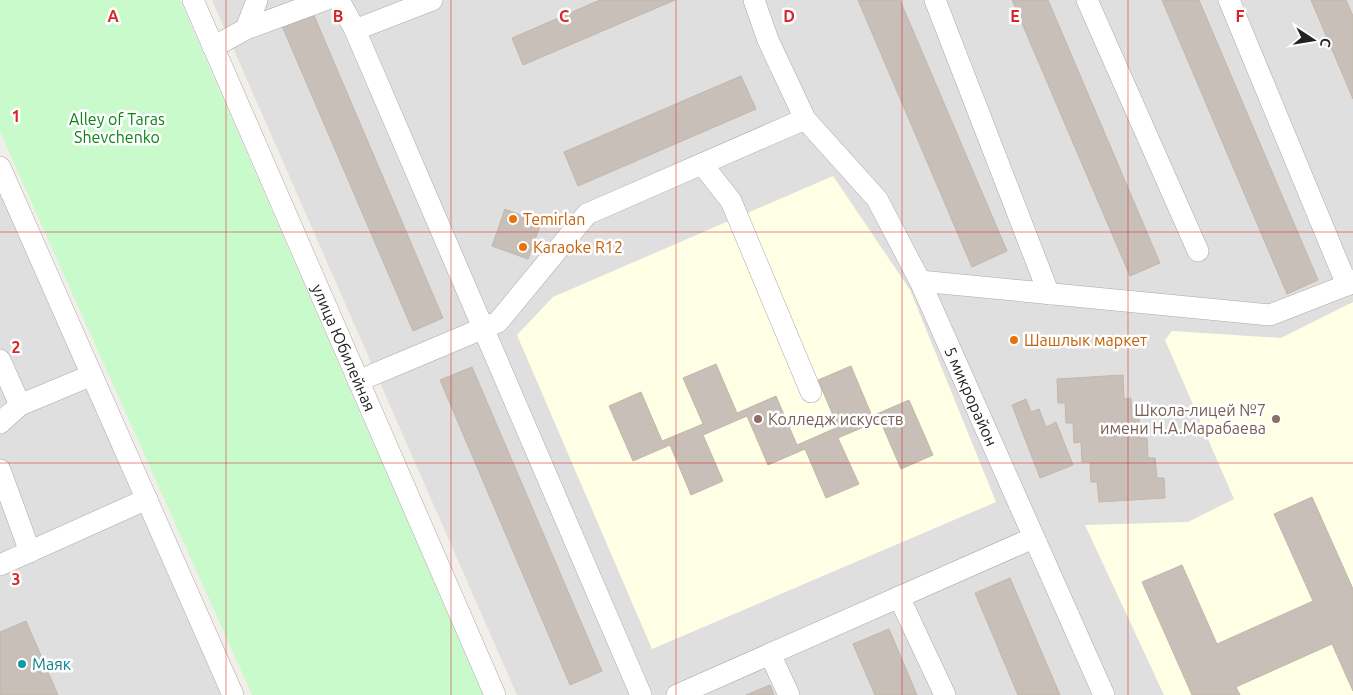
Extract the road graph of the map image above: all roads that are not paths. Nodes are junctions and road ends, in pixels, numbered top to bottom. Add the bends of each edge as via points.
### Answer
1 (193, 0) edge
2 (257, 0) edge
3 (325, 0) edge
4 (339, 0) edge
5 (432, 0) edge
6 (754, 0) edge
7 (935, 0) edge
8 (1087, 0) edge
9 (1229, 0) edge
10 (246, 29) junction
11 (355, 30) junction
12 (213, 47) junction
13 (805, 119) junction
14 (702, 164) junction
15 (0, 166) edge
16 (1198, 251) dead end
17 (920, 281) junction
18 (1350, 282) edge
19 (1049, 294) junction
20 (485, 328) junction
21 (0, 360) edge
22 (92, 375) junction
23 (358, 381) junction
24 (811, 392) dead end
25 (20, 405) junction
26 (0, 423) edge
27 (0, 470) edge
28 (147, 499) junction
29 (1034, 538) junction
30 (30, 552) junction
31 (0, 565) edge
32 (899, 597) junction
33 (770, 654) junction
34 (234, 695) edge
35 (495, 695) edge
36 (641, 695) edge
37 (678, 695) edge
38 (789, 695) edge
39 (945, 695) edge
40 (1104, 695) edge

1 - 12 street, улица Юбилейная
2 - 10 street
3 - 10 street
4 - 11 street
5 - 11 street
6 - 13 street, 5 микрорайон via 768,40
7 - 19 street
8 - 16 street
9 - 18 street
10 - 12 street
11 - 20 street
12 - 23 street, улица Юбилейная
13 - 14 street
13 - 17 street, 5 микрорайон via 877,199
14 - 20 street via 587,214 498,322
14 - 24 street via 731,201
15 - 22 street
17 - 19 street
17 - 29 street, 5 микрорайон
18 - 19 street via 1270,315
20 - 23 street
20 - 36 street
21 - 25 street
22 - 25 street
22 - 28 street
23 - 35 street, улица Юбилейная
25 - 26 street
27 - 30 street
28 - 30 street
28 - 34 street
29 - 32 street
29 - 40 street, 5 микрорайон
30 - 31 street
32 - 33 street
32 - 39 street
33 - 37 street
33 - 38 street

